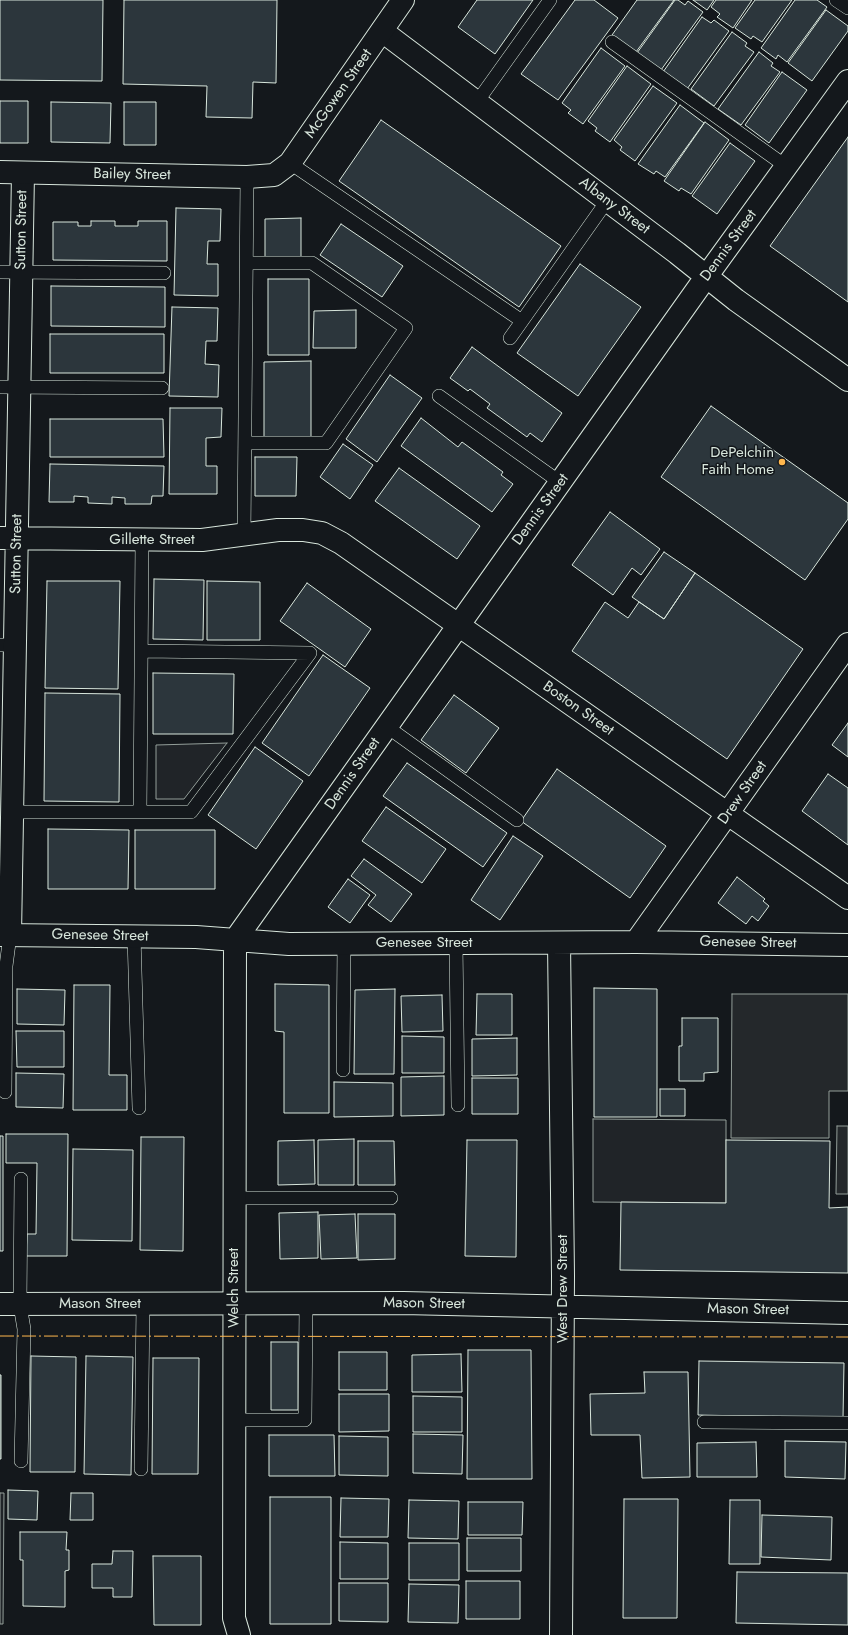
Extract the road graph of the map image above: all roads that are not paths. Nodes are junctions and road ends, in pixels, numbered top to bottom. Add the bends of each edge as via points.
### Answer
1 (403, 0) edge
2 (550, 0) edge
3 (836, 0) edge
4 (848, 8) edge
5 (382, 30) junction
6 (612, 42) dead end
7 (848, 81) edge
8 (477, 102) junction
9 (290, 163) junction
10 (787, 167) junction
11 (0, 172) edge
12 (23, 173) junction
13 (256, 177) junction
14 (607, 201) junction
15 (247, 263) junction
16 (11, 272) edge
17 (164, 273) dead end
18 (706, 277) junction
19 (522, 321) junction
20 (510, 338) dead end
21 (848, 380) edge
22 (10, 387) edge
23 (162, 388) dead end
24 (439, 396) dead end
25 (246, 443) junction
26 (561, 483) junction
27 (303, 530) joint
28 (244, 536) junction
29 (8, 538) edge
30 (142, 540) junction
31 (458, 626) junction
32 (848, 644) edge
33 (8, 645) edge
34 (142, 651) junction
35 (386, 726) junction
36 (12, 812) junction
37 (140, 812) junction
38 (728, 814) junction
39 (517, 820) dead end
40 (848, 898) edge
41 (5, 934) edge
42 (134, 936) junction
43 (235, 940) junction
44 (636, 942) junction
45 (344, 943) junction
46 (456, 943) junction
47 (560, 943) junction
48 (848, 945) edge
49 (343, 1070) dead end
50 (5, 1092) dead end
51 (458, 1105) dead end
52 (139, 1108) dead end
53 (20, 1179) dead end
54 (234, 1198) junction
55 (391, 1198) dead end
56 (143, 1304) junction
57 (234, 1304) junction
58 (306, 1304) junction
59 (10, 1305) edge
60 (563, 1306) junction
61 (848, 1313) edge
62 (234, 1420) junction
63 (704, 1422) dead end
64 (848, 1423) edge
65 (21, 1461) dead end
66 (141, 1469) dead end
67 (239, 1635) edge
68 (561, 1635) edge

1 - 5 street, McGowen Street
2 - 8 lane
3 - 4 lane
5 - 8 street, Albany Street
5 - 9 street, McGowen Street
6 - 10 lane
7 - 10 street, Dennis Street
8 - 14 street, Albany Street
9 - 13 street, McGowen Street via 274,176
9 - 19 lane
10 - 18 street, Dennis Street
11 - 12 street, Bailey Street
12 - 13 street, Bailey Street
12 - 16 street, Sutton Street
13 - 15 lane
14 - 18 street, Albany Street
14 - 19 lane
15 - 25 lane
15 - 25 lane via 312,263 406,328 326,443
16 - 17 lane
16 - 22 street, Sutton Street
18 - 21 street, Albany Street
18 - 26 street, Dennis Street
19 - 20 lane
22 - 23 lane
22 - 29 street, Sutton Street
24 - 26 lane
25 - 28 lane
26 - 31 street, Dennis Street
27 - 28 street, Gillette Street via 278,530
27 - 31 street, Boston Street via 322,533 341,544
28 - 30 street, Gillette Street via 202,540
29 - 30 street, Gillette Street
29 - 33 street, Sutton Street
30 - 34 lane
31 - 35 street, Dennis Street
31 - 38 street, Boston Street
32 - 38 street, Drew Street
33 - 36 street, Sutton Street
34 - 37 lane
34 - 37 lane via 310,653 191,812
35 - 39 lane
35 - 43 street, Dennis Street
36 - 37 lane
36 - 41 street, Sutton Street
38 - 40 street, Boston Street
38 - 44 street, Drew Street
41 - 42 street, Genesee Street
41 - 50 lane
42 - 43 street, Genesee Street
42 - 52 lane
43 - 45 street, Genesee Street via 289,944
43 - 54 street, Welch Street
44 - 47 street, Genesee Street
44 - 48 street, Genesee Street
45 - 46 street, Genesee Street
45 - 49 lane
46 - 47 street, Genesee Street
46 - 51 lane
47 - 60 street, West Drew Street
53 - 59 lane
54 - 55 lane
54 - 57 street, Welch Street
56 - 57 street, Mason Street
56 - 59 street, Mason Street
56 - 66 lane
57 - 58 street, Mason Street
57 - 62 street, Welch Street
58 - 60 street, Mason Street
58 - 62 lane via 305,1420
59 - 65 lane via 24,1330
60 - 61 street, Mason Street
60 - 68 street, West Drew Street
62 - 67 street, Welch Street via 234,1618
63 - 64 lane

